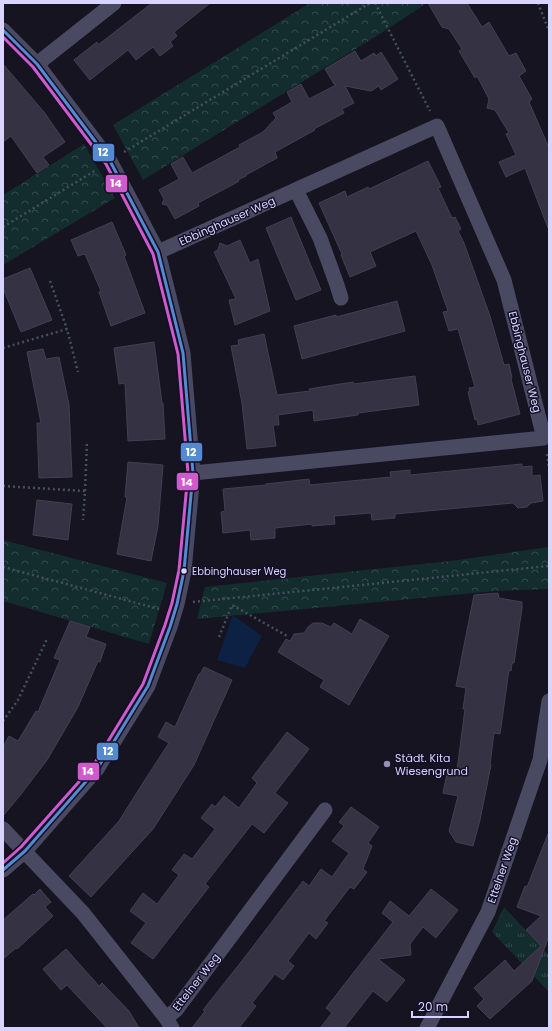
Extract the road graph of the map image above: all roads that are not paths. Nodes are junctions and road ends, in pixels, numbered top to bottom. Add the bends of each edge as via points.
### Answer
1 (114, 3) edge
2 (3, 30) edge
3 (37, 64) junction
4 (296, 190) junction
5 (158, 252) junction
6 (341, 298) dead end
7 (193, 473) junction
8 (549, 701) edge
9 (325, 810) dead end
10 (3, 829) edge
11 (25, 851) junction
12 (3, 870) edge
13 (169, 1023) edge
14 (427, 1028) edge

1 - 3 street
2 - 3 street
3 - 5 street via 110,161
4 - 5 street, Ebbinghauser Weg
4 - 6 street via 320,238
4 - 7 street, Ebbinghauser Weg via 437,126 504,280 544,438
5 - 7 street via 183,353
7 - 11 street via 184,571 175,609 148,686 97,769
8 - 14 street, Ettelner Weg via 540,760 488,912
9 - 13 street, Ettelner Weg via 176,1010
10 - 11 street, Ettelner Weg
11 - 12 street
11 - 13 street, Ettelner Weg via 83,912

